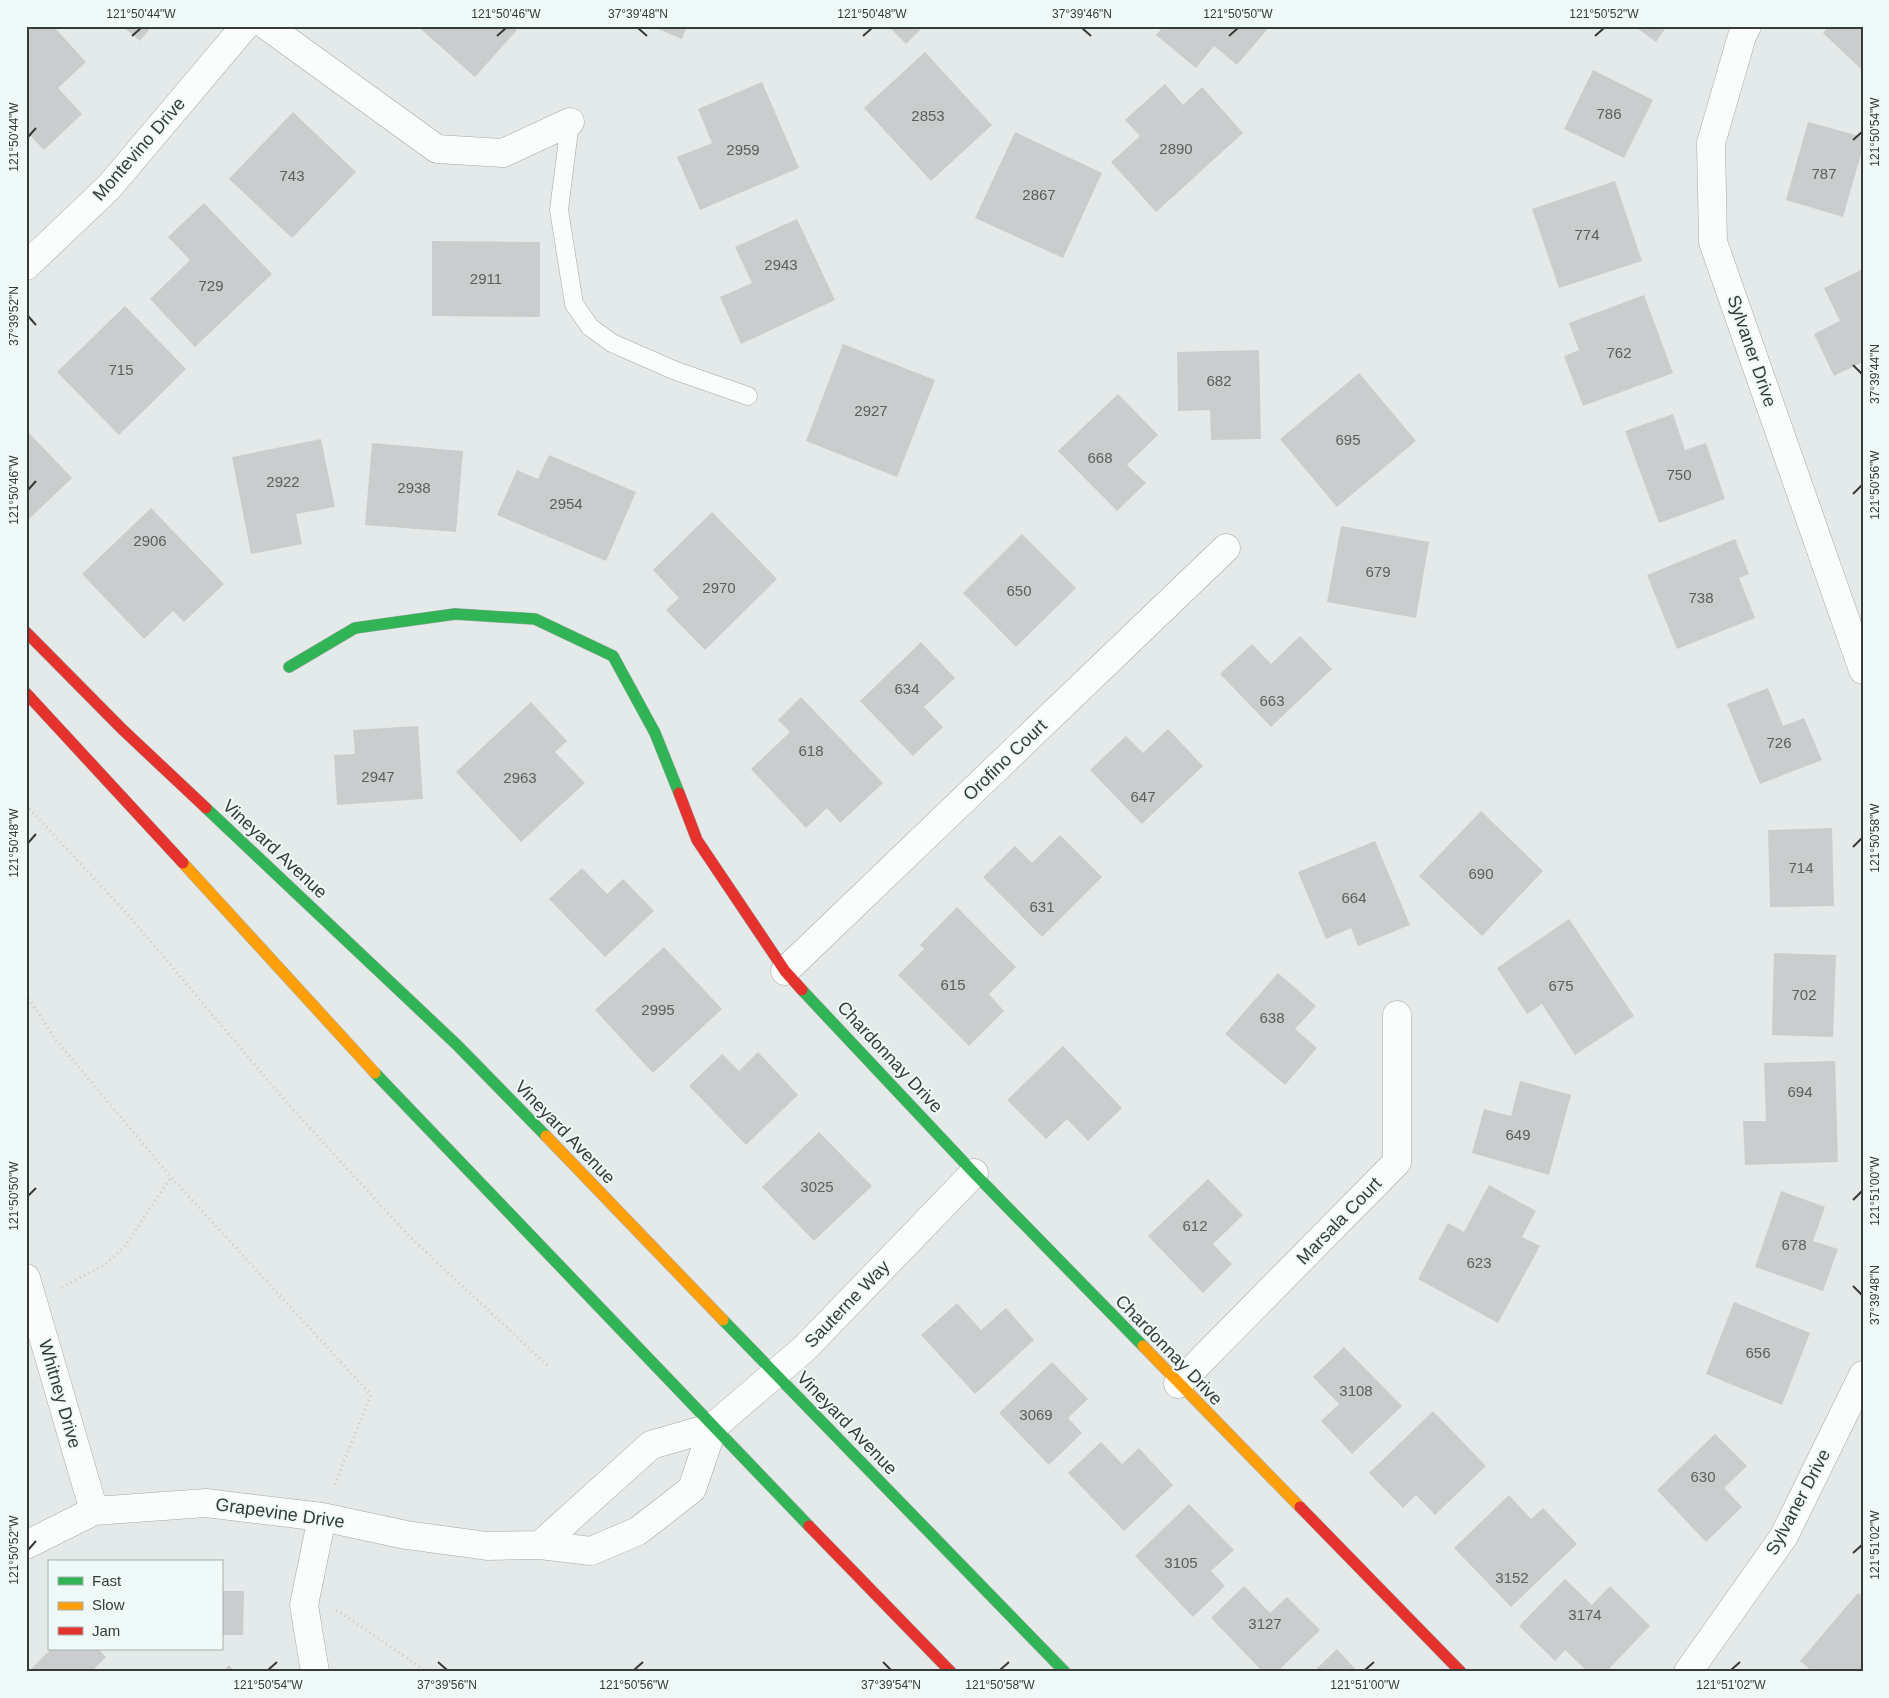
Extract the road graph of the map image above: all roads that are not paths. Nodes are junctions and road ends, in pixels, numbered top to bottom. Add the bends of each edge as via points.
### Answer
1 (245, 26) edge
2 (267, 26) edge
3 (1747, 26) edge
4 (570, 122) joint
5 (26, 266) edge
6 (748, 396) dead end
7 (1226, 548) dead end
8 (26, 632) edge
9 (289, 667) dead end
10 (1862, 667) edge
11 (26, 693) edge
12 (785, 971) junction
13 (1397, 1015) dead end
14 (974, 1173) junction
15 (30, 1290) edge
16 (775, 1375) junction
17 (1863, 1375) edge
18 (1178, 1384) junction
19 (713, 1427) junction
20 (94, 1511) junction
21 (322, 1517) junction
22 (26, 1545) edge
23 (540, 1545) junction
24 (315, 1672) edge
25 (951, 1672) edge
26 (1065, 1672) edge
27 (1460, 1672) edge
28 (1688, 1672) edge

1 - 5 street, Montevino Drive via 109,187
2 - 4 street via 438,149 503,153
3 - 10 street, Sylvaner Drive via 1710,142 1713,242
4 - 6 lane via 559,210 574,304 590,327 612,343 676,371
7 - 12 street, Orofino Court
8 - 16 street, Vineyard Avenue via 122,729 457,1045
9 - 12 street, Chardonnay Drive via 355,628 455,614 535,619 613,656 655,733 697,840
11 - 19 street via 316,1011
12 - 14 street, Chardonnay Drive
13 - 18 street, Marsala Court via 1397,1162
14 - 16 street, Sauterne Way
14 - 18 street, Chardonnay Drive
15 - 20 street, Whitney Drive
16 - 19 street, Sauterne Way
16 - 26 street, Vineyard Avenue
17 - 28 street, Sylvaner Drive via 1784,1536
18 - 27 street, Chardonnay Drive
19 - 23 street via 651,1446
19 - 23 street, Grapevine Drive via 692,1489 638,1531 591,1551
19 - 25 street
20 - 21 street, Grapevine Drive via 206,1503
20 - 22 street, Grapevine Drive
21 - 23 street, Grapevine Drive via 406,1535 487,1546
21 - 24 street via 304,1605

